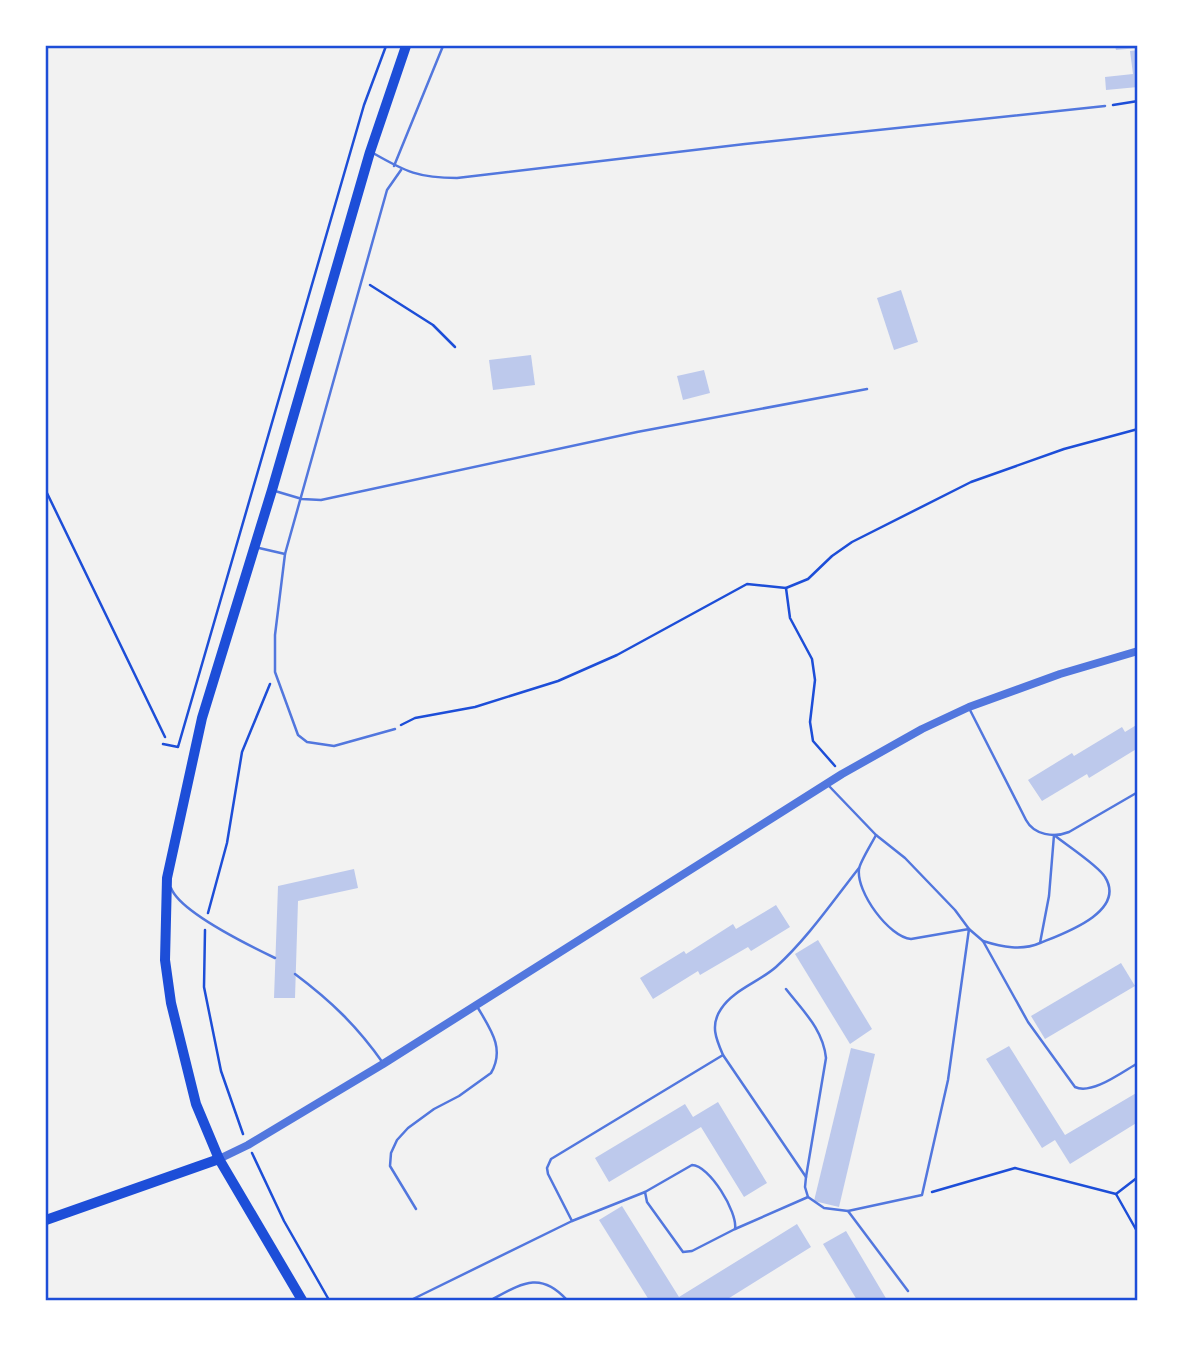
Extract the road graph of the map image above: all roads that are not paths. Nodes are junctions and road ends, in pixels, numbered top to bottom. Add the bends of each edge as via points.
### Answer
1 (406, 46) edge
2 (443, 46) edge
3 (1105, 106) road end
4 (370, 152) junction
5 (394, 166) junction
6 (401, 169) junction
7 (867, 389) dead end
8 (272, 490) junction
9 (302, 499) junction
10 (254, 546) junction
11 (285, 554) junction
12 (1138, 651) edge
13 (969, 707) junction
14 (395, 729) road end
15 (827, 784) junction
16 (1138, 792) edge
17 (876, 835) junction
18 (1054, 835) junction
19 (859, 868) junction
20 (167, 878) junction
21 (969, 929) junction
22 (984, 942) junction
23 (1040, 943) junction
24 (275, 958) dead end
25 (295, 974) dead end
26 (786, 989) dead end
27 (477, 1005) junction
28 (723, 1055) junction
29 (1138, 1063) edge
30 (383, 1064) junction
31 (219, 1159) junction
32 (806, 1177) junction
33 (645, 1192) junction
34 (808, 1197) junction
35 (415, 1209) dead end
36 (848, 1211) junction
37 (46, 1220) edge
38 (572, 1221) junction
39 (735, 1228) junction
40 (908, 1291) dead end
41 (302, 1300) edge
42 (411, 1300) edge
43 (491, 1300) edge
44 (567, 1300) edge

1 - 4 main road
2 - 5 lane
3 - 6 lane via 457,178 428,178
4 - 5 lane
4 - 8 main road
5 - 6 lane
6 - 9 lane via 387,190
7 - 9 lane via 637,432 335,497
8 - 9 lane
8 - 10 main road
9 - 11 lane
10 - 11 lane
10 - 20 main road via 202,718
11 - 14 lane via 275,671 298,735 307,743 334,746
12 - 13 street
13 - 15 street
13 - 18 lane via 1030,828
15 - 17 lane
15 - 27 street
16 - 18 lane via 1069,832
17 - 19 lane
17 - 21 lane via 905,858
18 - 23 lane
18 - 23 lane via 1105,875 1108,898 1087,923
19 - 21 lane via 875,911 903,938
19 - 28 lane via 776,967 721,1008 714,1026
20 - 24 lane via 186,908
20 - 31 main road via 165,960 171,1003 195,1104
21 - 22 lane
21 - 36 lane via 948,1080 922,1195
22 - 23 lane via 1004,947
22 - 29 lane via 1028,1021 1075,1087 1091,1089
25 - 30 lane via 330,1000
26 - 32 lane via 825,1043
27 - 30 street
27 - 35 lane via 495,1042 497,1063 483,1079 408,1128 391,1153 390,1166
28 - 32 lane
28 - 38 lane via 551,1159 548,1174
30 - 31 street
31 - 37 main road
31 - 41 main road
32 - 34 lane
33 - 38 lane
33 - 39 lane via 647,1202 683,1252
33 - 39 lane via 698,1165 730,1206
34 - 36 lane via 824,1208
34 - 39 lane
36 - 40 lane
38 - 42 lane
43 - 44 lane via 523,1283 536,1282 548,1284

